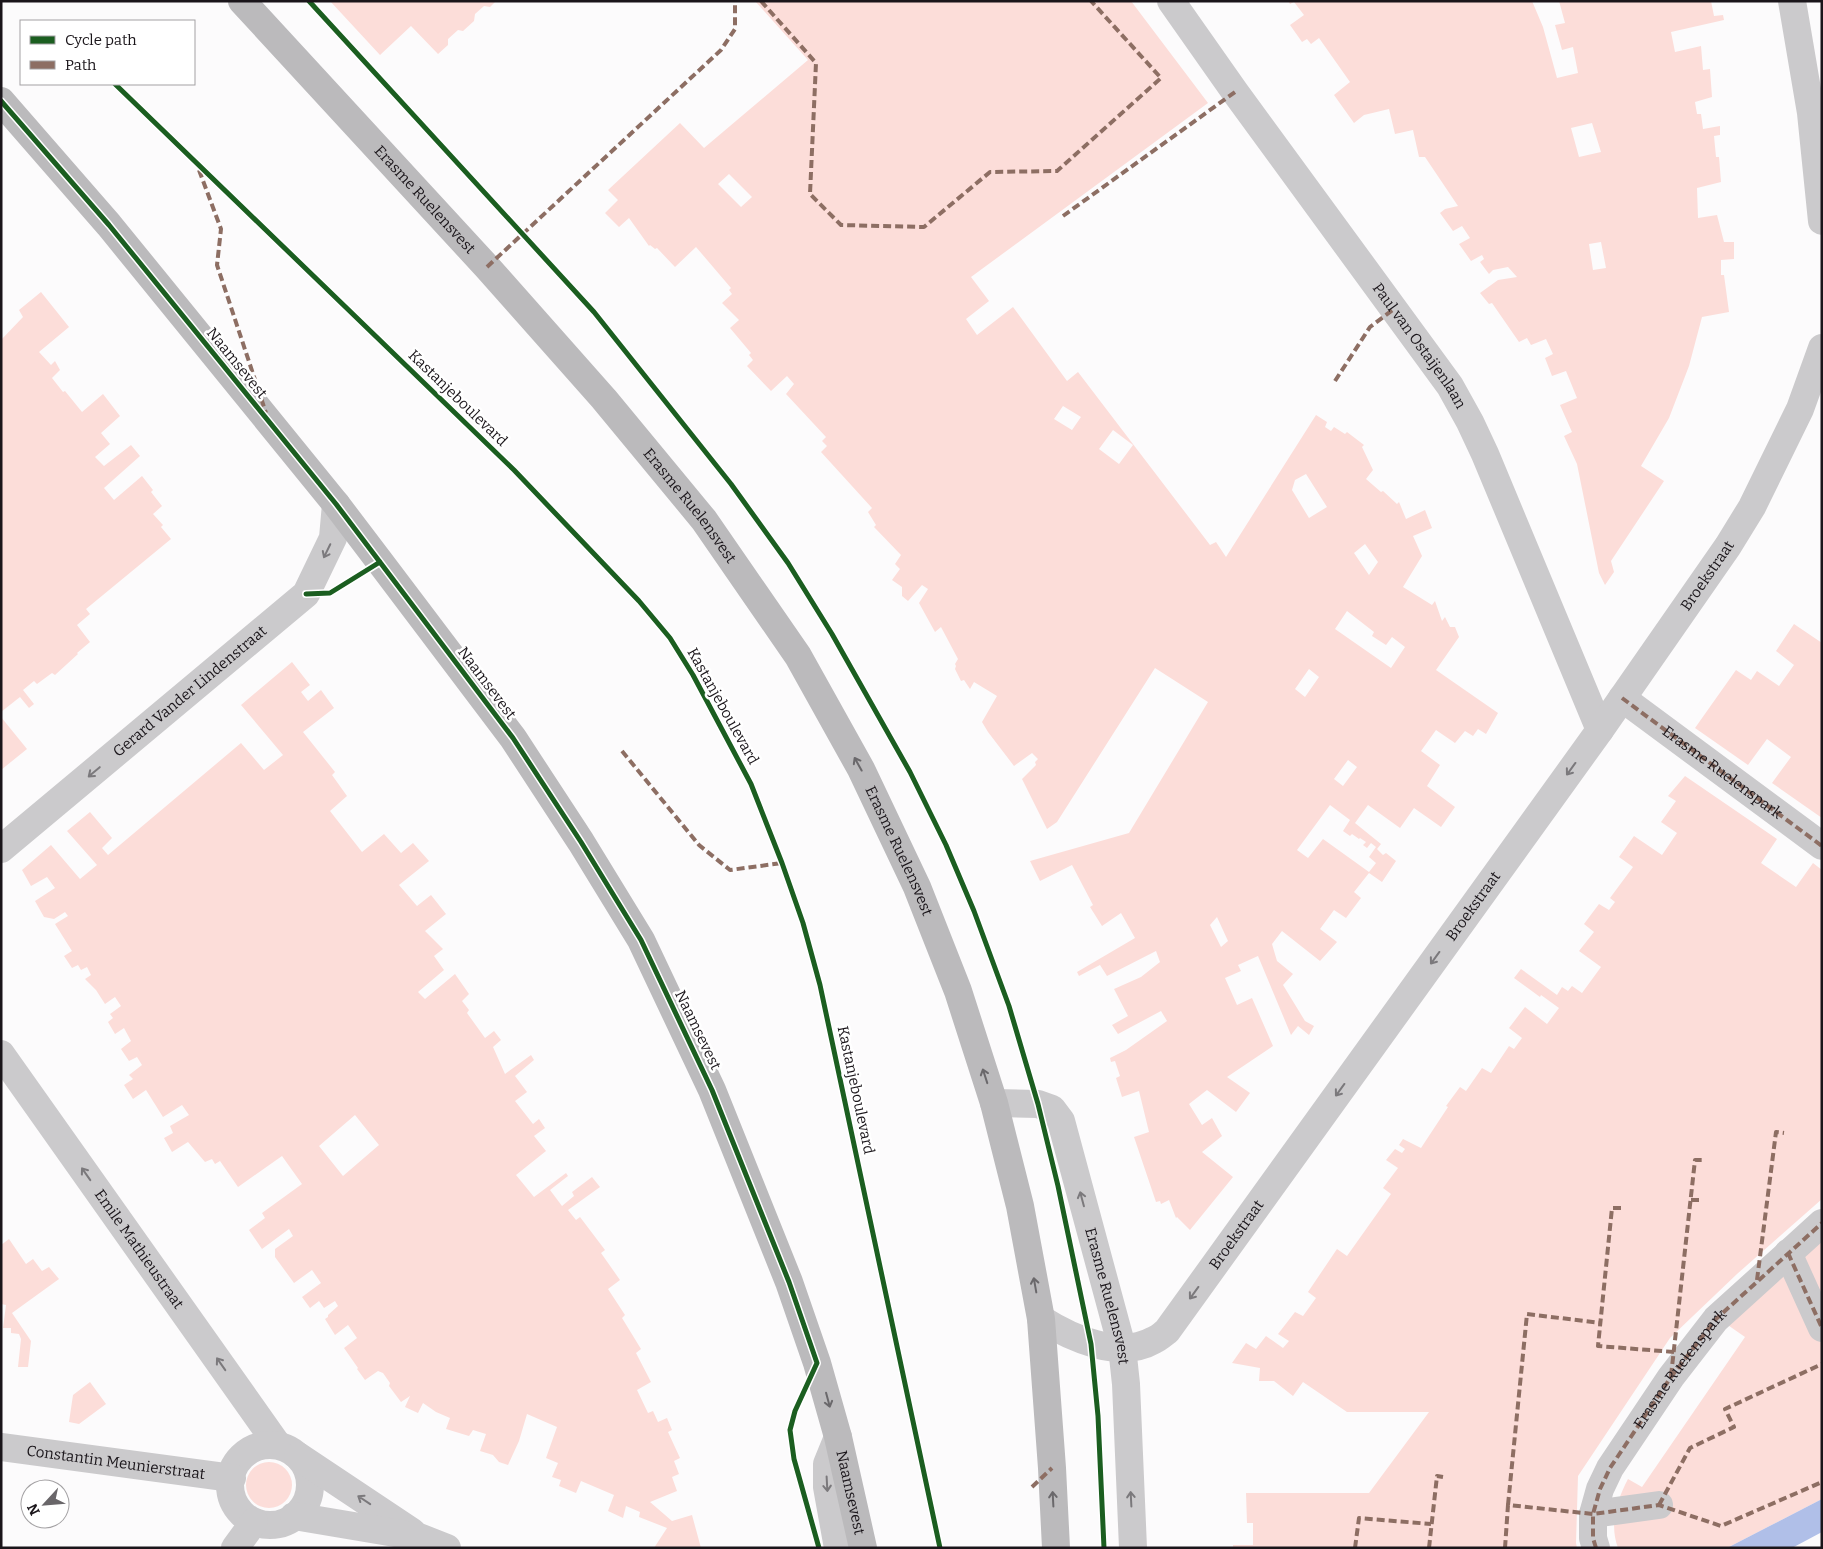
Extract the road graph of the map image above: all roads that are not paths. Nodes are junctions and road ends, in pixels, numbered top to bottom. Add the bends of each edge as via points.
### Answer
1 (242, 1) edge
2 (1170, 1) edge
3 (1792, 1) edge
4 (1, 101) edge
5 (1822, 221) edge
6 (1822, 348) edge
7 (336, 504) junction
8 (1622, 698) junction
9 (1600, 730) junction
10 (1822, 846) edge
11 (1, 849) edge
12 (1, 1054) edge
13 (994, 1103) junction
14 (1822, 1223) edge
15 (1788, 1253) junction
16 (1041, 1319) junction
17 (1822, 1328) edge
18 (1122, 1347) junction
19 (838, 1437) junction
20 (1, 1447) edge
21 (287, 1450) junction
22 (232, 1478) junction
23 (1659, 1504) dead end
24 (1593, 1514) junction
25 (294, 1516) junction
26 (254, 1522) junction
27 (419, 1537) junction
28 (235, 1548) edge
29 (447, 1548) edge
30 (838, 1548) edge
31 (863, 1548) edge
32 (1056, 1548) edge
33 (1133, 1548) edge
34 (1596, 1548) edge

13 -> 1 main road, Erasme Ruelensvest via 958,991 917,887 861,770 798,656 704,520 604,399
2 - 9 street, Paul van Ostaijenlaan via 1450,386 1485,454
3 - 5 street via 1811,113
4 - 7 main road, Naamsevest via 109,225
6 - 8 street, Broekstraat via 1800,409 1752,507
7 -> 11 street, Gerard Vander Lindenstraat via 333,538 306,594
7 -> 19 main road, Naamsevest via 513,738 641,940 712,1090 789,1282
8 - 9 street, Broekstraat
8 - 10 street, Erasme Ruelenspark
9 -> 18 street, Broekstraat via 1166,1331 1154,1341
21 -> 12 street, Emile Mathieustraat
16 -> 13 main road, Erasme Ruelensvest via 1020,1206
18 -> 13 street, Erasme Ruelensvest via 1061,1122 1052,1109 1038,1104
14 - 15 street, Erasme Ruelenspark
15 - 17 street
15 - 24 street, Erasme Ruelenspark via 1716,1318 1677,1370 1610,1468
16 - 18 street, Broekstraat via 1090,1344
32 -> 16 main road, Erasme Ruelensvest
33 -> 18 street, Erasme Ruelensvest
19 -> 30 street, Naamsevest via 826,1464 826,1487
19 - 31 main road, Naamsevest
20 - 22 street, Constantin Meunierstraat
21 - 22 street via 260,1446 242,1456
21 - 25 street via 303,1462 309,1475 308,1499
27 -> 21 street
22 - 26 street via 230,1491 235,1505
23 - 24 street
24 - 34 street, Erasme Ruelenspark
25 - 26 street via 268,1525
25 - 27 street
26 - 28 street
27 - 29 street

